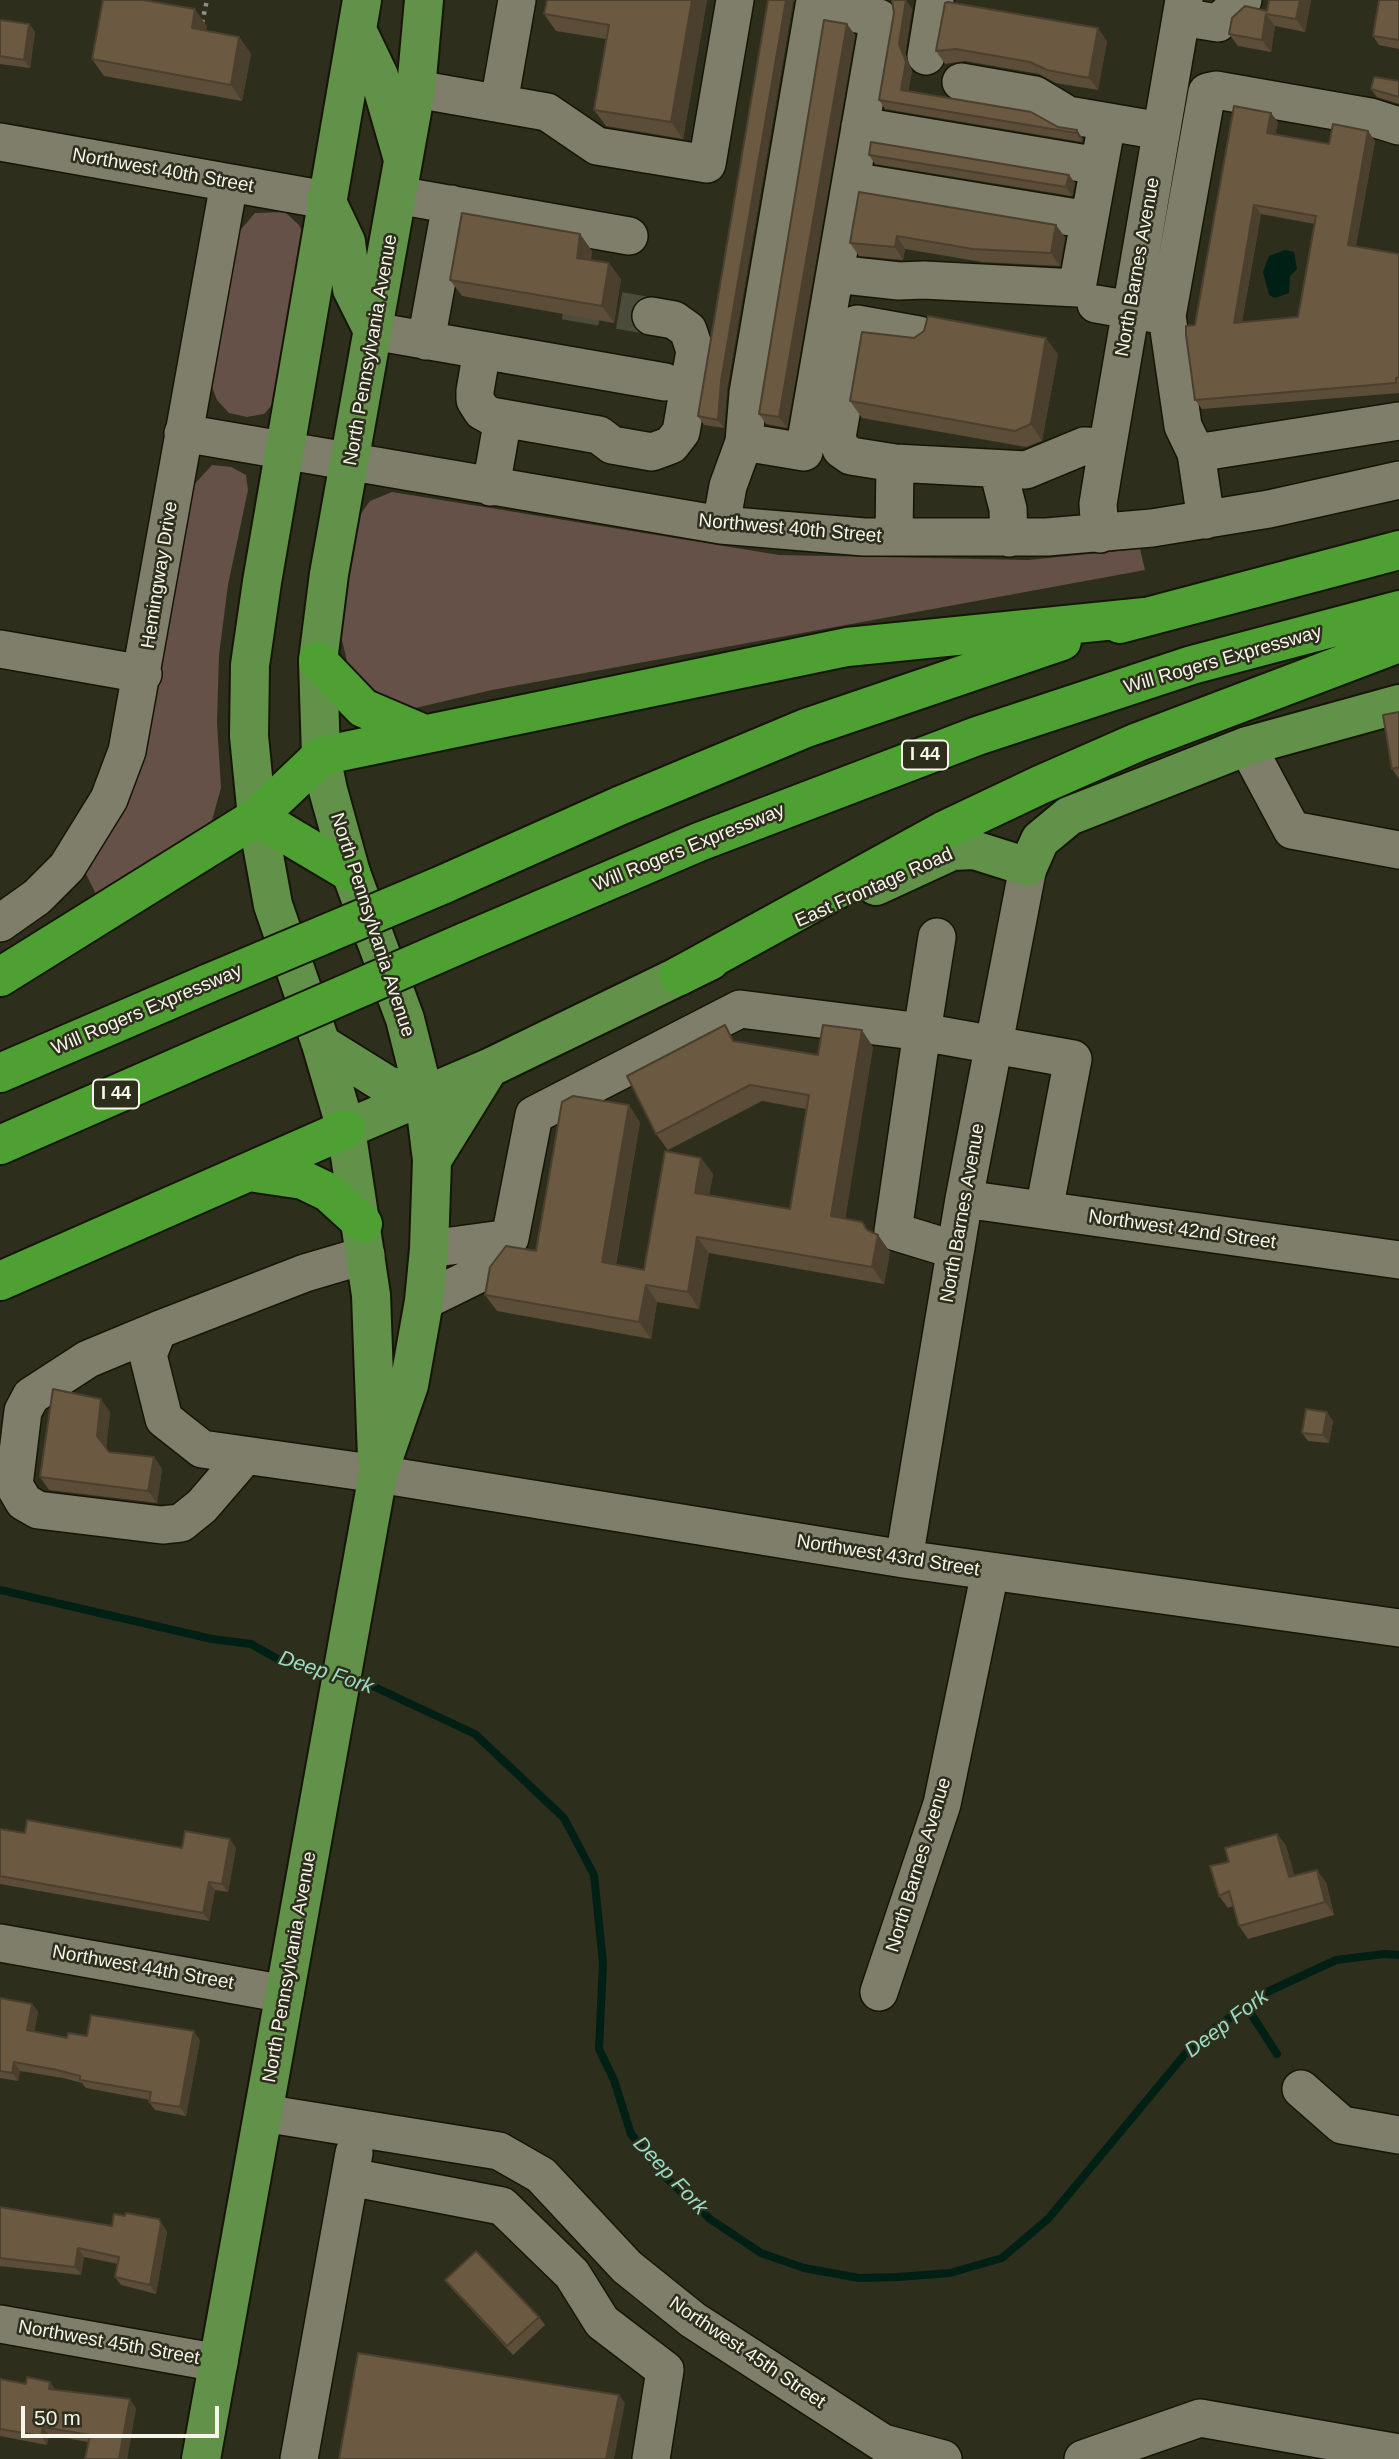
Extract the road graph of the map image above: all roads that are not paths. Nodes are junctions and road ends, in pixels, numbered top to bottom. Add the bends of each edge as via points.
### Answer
1 (424, 0) edge
2 (517, 0) edge
3 (735, 0) edge
4 (935, 0) edge
5 (1243, 0) edge
6 (1182, 8) edge
7 (360, 15) edge
8 (926, 57) dead end
9 (961, 82) dead end
10 (1169, 85) junction
11 (416, 89) junction
12 (1207, 92) junction
13 (499, 103) junction
14 (860, 126) junction
15 (1399, 126) edge
16 (1161, 131) junction
17 (0, 142) edge
18 (400, 178) junction
19 (851, 181) junction
20 (229, 183) junction
21 (326, 200) junction
22 (451, 204) junction
23 (1089, 220) junction
24 (629, 236) dead end
25 (835, 274) junction
26 (1113, 307) junction
27 (650, 316) tunnel mouth
28 (1167, 316) junction
29 (373, 331) junction
30 (919, 335) edge
31 (426, 341) junction
32 (482, 350) junction
33 (665, 382) dead end
34 (503, 418) junction
35 (1399, 421) edge
36 (183, 433) junction
37 (744, 442) junction
38 (1107, 447) junction
39 (286, 451) junction
40 (1196, 453) junction
41 (895, 463) junction
42 (351, 464) junction
43 (998, 470) junction
44 (1399, 480) edge
45 (491, 487) junction
46 (1206, 520) junction
47 (722, 526) junction
48 (1100, 534) junction
49 (894, 537) junction
50 (1009, 538) junction
51 (1399, 550) edge
52 (1399, 610) edge
53 (1145, 617) junction
54 (1399, 643) edge
55 (0, 649) edge
56 (317, 661) junction
57 (143, 674) junction
58 (1399, 704) edge
59 (424, 734) junction
60 (1247, 746) junction
61 (321, 756) junction
62 (257, 817) junction
63 (1399, 850) edge
64 (1028, 867) junction
65 (351, 873) junction
66 (0, 923) edge
67 (937, 937) dead end
68 (678, 976) junction
69 (0, 978) edge
70 (922, 1032) junction
71 (994, 1043) junction
72 (321, 1044) junction
73 (489, 1068) junction
74 (0, 1073) edge
75 (424, 1095) junction
76 (346, 1129) junction
77 (0, 1145) edge
78 (432, 1160) junction
79 (247, 1172) junction
80 (964, 1199) junction
81 (1044, 1210) junction
82 (510, 1238) junction
83 (365, 1240) junction
84 (429, 1250) junction
85 (956, 1251) junction
86 (1399, 1260) edge
87 (0, 1281) edge
88 (424, 1301) junction
89 (158, 1330) junction
90 (245, 1456) junction
91 (378, 1474) junction
92 (904, 1559) junction
93 (990, 1572) junction
94 (1399, 1628) edge
95 (0, 1943) edge
96 (879, 1992) dead end
97 (285, 1994) junction
98 (1301, 2089) dead end
99 (263, 2113) junction
100 (359, 2128) junction
101 (1399, 2135) edge
102 (350, 2177) junction
103 (693, 2320) junction
104 (0, 2324) edge
105 (219, 2363) junction
106 (665, 2370) junction
107 (882, 2451) edge
108 (1399, 2453) edge
109 (201, 2459) edge
110 (299, 2459) edge
111 (651, 2459) edge
112 (943, 2459) edge
113 (1083, 2459) edge

1 - 11 main road, North Pennsylvania Avenue
2 - 13 street
3 - 13 street via 707,164 597,146 547,112
4 - 8 street
5 - 6 street via 1218,23
6 - 10 street, North Barnes Avenue
7 - 18 main road via 379,76
7 - 21 main road, North Pennsylvania Avenue
9 - 16 street via 1035,95 1068,115
10 - 12 street
10 - 16 street, North Barnes Avenue
11 - 13 street
11 - 18 main road, North Pennsylvania Avenue
12 - 15 street via 1370,117
12 - 28 street
14 - 19 street
14 - 23 street via 1101,153
14 - 37 street via 879,18 814,6 748,393
16 - 26 street, North Barnes Avenue
17 - 20 street, Northwest 40th Street
18 - 22 street
18 - 29 main road, North Pennsylvania Avenue
19 - 23 street
19 - 25 street
20 - 21 street, Northwest 40th Street
20 - 36 street, Hemingway Drive
21 - 29 main road via 346,242 352,289
21 - 39 main road, North Pennsylvania Avenue
22 - 24 street
22 - 31 street via 450,280
23 - 25 street via 1077,288
25 - 37 street via 804,452
26 - 28 street
26 - 38 street, North Barnes Avenue
27 - 34 street via 674,320 688,330 695,351 677,440 652,452 612,445 599,435
28 - 40 street via 1183,426
29 - 31 street
29 - 42 main road, North Pennsylvania Avenue
30 - 41 street via 857,324 837,437 841,449 851,456
31 - 32 street
32 - 33 street
32 - 34 street via 475,400 482,411
34 - 45 street
35 - 40 street
36 - 39 street, Northwest 40th Street
36 - 57 street, Hemingway Drive
37 - 47 street via 728,486
38 - 43 street via 1084,446 1027,470
38 - 48 street, North Barnes Avenue via 1098,504
39 - 42 street, Northwest 40th Street
39 - 62 main road, North Pennsylvania Avenue via 250,665 249,736
40 - 46 street
41 - 43 street
41 - 49 street
42 - 45 street, Northwest 40th Street
42 - 56 main road, North Pennsylvania Avenue
43 - 50 street via 1008,509
44 - 46 street, Northwest 40th Street
45 - 47 street, Northwest 40th Street
46 - 48 street, Northwest 40th Street
47 - 49 street, Northwest 40th Street
48 - 50 street, Northwest 40th Street
49 - 50 street, Northwest 40th Street
51 - 53 highway, Will Rogers Expressway
52 - 77 highway, Will Rogers Expressway / I 44, bridge via 1192,666 977,736 699,842
53 - 59 highway via 847,647
53 - 74 highway, Will Rogers Expressway, bridge via 806,729
54 - 68 highway via 1138,741 1041,785 945,830
55 - 57 street
56 - 59 highway via 363,708
56 - 61 main road, North Pennsylvania Avenue
57 - 66 street, Hemingway Drive via 127,751 96,824 50,887
58 - 60 main road
59 - 61 highway
60 - 63 street via 1292,830
60 - 64 main road via 1069,816 1040,840
61 - 62 highway
61 - 65 main road, North Pennsylvania Avenue
62 - 65 highway
62 - 69 highway
62 - 72 main road, North Pennsylvania Avenue via 273,905
64 - 68 main road, East Frontage Road via 982,852 952,850
64 - 71 street, North Barnes Avenue
65 - 75 main road, North Pennsylvania Avenue via 405,1019
67 - 70 street
68 - 73 main road, East Frontage Road
70 - 71 street
70 - 82 street via 740,1009 534,1115
70 - 85 street via 893,1231
71 - 80 street, North Barnes Avenue
71 - 81 street via 1073,1059
72 - 75 main road via 387,1085
72 - 76 main road, North Pennsylvania Avenue
73 - 75 main road, East Frontage Road
73 - 78 main road
75 - 76 main road, East Frontage Road
75 - 78 main road, North Pennsylvania Avenue
76 - 79 highway
76 - 83 main road, North Pennsylvania Avenue
78 - 84 main road, North Pennsylvania Avenue
79 - 83 highway via 303,1180 328,1192
79 - 87 highway
80 - 81 street, Northwest 42nd Street
80 - 85 street, North Barnes Avenue
81 - 86 street, Northwest 42nd Street
82 - 84 street
82 - 88 street via 485,1271
83 - 89 street via 304,1273
83 - 91 main road, North Pennsylvania Avenue
84 - 88 main road, North Pennsylvania Avenue
85 - 92 street, North Barnes Avenue
88 - 91 main road, North Pennsylvania Avenue via 409,1385
89 - 90 street, Northwest 43rd Street via 148,1355 164,1419 202,1449
89 - 90 street via 88,1359 31,1396 23,1411 14,1485 24,1502 38,1510 162,1525 181,1523
90 - 91 street, Northwest 43rd Street
91 - 92 street, Northwest 43rd Street
91 - 97 main road, North Pennsylvania Avenue
92 - 93 street, Northwest 43rd Street
93 - 94 street, Northwest 43rd Street
93 - 96 street, North Barnes Avenue via 942,1804
95 - 97 street, Northwest 44th Street
97 - 99 main road, North Pennsylvania Avenue
98 - 101 street via 1342,2125
99 - 100 street, Northwest 45th Street
99 - 105 main road, North Pennsylvania Avenue
100 - 102 street
100 - 103 street, Northwest 45th Street via 499,2151 541,2175 626,2267
102 - 106 street via 502,2206 572,2274 602,2322
102 - 110 street
103 - 106 street
103 - 107 street, Northwest 45th Street
104 - 105 street, Northwest 45th Street
105 - 109 main road, North Pennsylvania Avenue
106 - 111 street
107 - 112 street, Northwest 45th Street
108 - 113 street via 1200,2418

